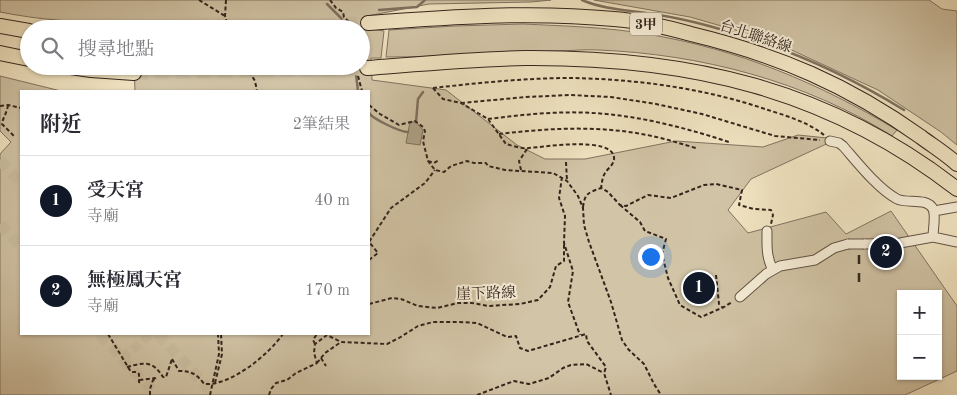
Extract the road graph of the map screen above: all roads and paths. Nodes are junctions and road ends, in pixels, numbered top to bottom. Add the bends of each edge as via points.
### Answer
1 (199, 0) edge
2 (226, 0) edge
3 (330, 0) edge
4 (225, 16) junction
5 (226, 20) edge
6 (350, 20) edge
7 (370, 25) tunnel mouth
8 (0, 26) edge
9 (20, 29) edge
10 (0, 53) edge
11 (20, 57) edge
12 (370, 69) tunnel mouth
13 (251, 75) edge
14 (362, 75) edge
15 (257, 90) edge
16 (362, 90) edge
17 (461, 103) junction
18 (0, 106) edge
19 (8, 106) junction
20 (370, 106) edge
21 (20, 108) edge
22 (488, 119) junction
23 (818, 131) dead end
24 (499, 134) junction
25 (15, 137) dead end
26 (830, 141) joint
27 (729, 142) dead end
28 (696, 148) dead end
29 (527, 149) junction
30 (439, 160) dead end
31 (428, 161) junction
32 (566, 162) dead end
33 (957, 164) edge
34 (435, 170) junction
35 (521, 170) junction
36 (562, 177) junction
37 (567, 182) junction
38 (601, 188) junction
39 (957, 189) edge
40 (620, 205) junction
41 (957, 207) edge
42 (583, 208) junction
43 (934, 211) junction
44 (767, 231) joint
45 (933, 237) junction
46 (370, 240) edge
47 (957, 242) edge
48 (370, 243) edge
49 (564, 243) junction
50 (370, 259) edge
51 (773, 270) junction
52 (716, 275) dead end
53 (740, 297) dead end
54 (370, 304) edge
55 (109, 335) edge
56 (219, 335) edge
57 (282, 335) edge
58 (316, 335) edge
59 (580, 335) junction
60 (341, 342) junction
61 (315, 344) junction
62 (321, 358) junction
63 (317, 363) junction
64 (326, 366) dead end
65 (128, 367) junction
66 (604, 374) junction
67 (214, 385) junction
68 (150, 395) edge
69 (210, 395) edge
70 (269, 395) edge
71 (477, 395) edge
72 (611, 395) edge
73 (661, 395) edge

1 - 4 path
2 - 4 path
3 - 6 path
4 - 5 path
7 - 33 highway, 台北聯絡線 / 3甲 via 520,14 616,19 666,27 744,48 836,84 904,125
8 - 9 highway
10 - 11 highway
12 - 39 highway via 524,58 660,65 709,73 825,110 889,142
13 - 15 path
14 - 16 path
17 - 22 path
17 - 23 path via 442,99 433,88 534,79 612,80 742,101 782,114
17 - 26 path via 535,97 611,97 702,114 775,136
18 - 19 path
19 - 21 path
19 - 25 path via 2,124
20 - 31 path via 399,125 416,121 423,127
22 - 24 path
22 - 27 path via 569,112 606,114 653,121
24 - 28 path via 560,128 604,130 651,136
24 - 29 path via 506,144
26 - 43 street via 843,146 866,173 897,199 927,204
29 - 35 path via 519,161
29 - 38 path via 569,144 602,146 611,150 614,162 605,172
30 - 31 path via 434,163
31 - 34 path
32 - 37 path
34 - 35 path via 444,172 466,161 486,163 505,170
34 - 46 path via 425,184 391,208
35 - 36 path
36 - 37 path
36 - 49 path via 560,198 566,216
37 - 42 path
38 - 40 path
38 - 42 path via 584,198
40 - 44 path via 626,206 648,195 671,198 704,185 716,184 742,190 739,205 771,210 770,231
40 - 52 path via 640,222 644,231 666,239 662,254 680,305 701,317 724,307 719,304
41 - 43 street
42 - 73 path via 589,242 622,340 644,364
43 - 45 street
44 - 51 street via 766,252
45 - 47 street
45 - 51 street, bridge via 900,243 848,244 834,248 816,260 787,264
48 - 50 path via 378,253
49 - 54 path, 崖下路線 via 564,261 556,266 550,287 538,300 488,306 458,303 437,308 392,298
49 - 59 path via 573,270 568,302
51 - 53 street
55 - 65 path
56 - 67 path
57 - 67 path via 268,352 237,374
58 - 61 path via 313,340
59 - 60 path via 528,351 520,348 516,336 507,337 477,323 433,322 418,326 387,344
59 - 66 path via 586,334 586,341 606,367
60 - 61 path via 327,335
60 - 62 path
61 - 63 path
62 - 63 path
62 - 64 path
63 - 70 path via 276,383
65 - 67 path via 138,364 156,367 166,376 172,359 179,371 189,371 204,384
65 - 68 path via 131,372 139,374 140,383 143,378 155,378
66 - 71 path via 586,364 571,365 549,378 529,384 514,381
66 - 72 path
67 - 69 path

